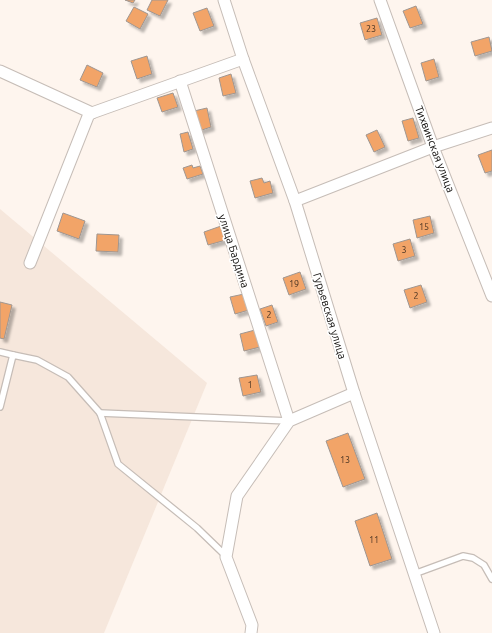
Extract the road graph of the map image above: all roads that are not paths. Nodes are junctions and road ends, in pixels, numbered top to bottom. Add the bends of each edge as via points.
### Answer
1 (224, 0) edge
2 (380, 0) edge
3 (243, 59) junction
4 (0, 71) edge
5 (180, 82) junction
6 (92, 113) junction
7 (492, 128) edge
8 (433, 147) junction
9 (295, 201) junction
10 (30, 263) dead end
11 (492, 296) edge
12 (0, 352) edge
13 (13, 355) junction
14 (354, 393) junction
15 (0, 407) edge
16 (100, 413) junction
17 (289, 421) junction
18 (226, 557) junction
19 (414, 574) junction
20 (492, 579) edge
21 (251, 633) edge
22 (434, 633) edge

1 - 3 street, Гурьевская улица
2 - 8 street, Тихвинская улица
3 - 5 street
3 - 9 street, Гурьевская улица
4 - 6 street
5 - 6 street
5 - 17 street, улица Бардина
6 - 10 street via 89,114
7 - 8 street
8 - 9 street
8 - 11 street, Тихвинская улица
9 - 14 street, Гурьевская улица
12 - 13 lane
13 - 15 lane
13 - 16 lane via 37,360 68,377
14 - 17 street
14 - 19 street, Гурьевская улица
16 - 17 lane
16 - 18 lane via 118,464 197,528
17 - 18 street via 237,496
18 - 21 street via 252,625
19 - 20 lane via 464,556 484,565
19 - 22 street, Гурьевская улица

